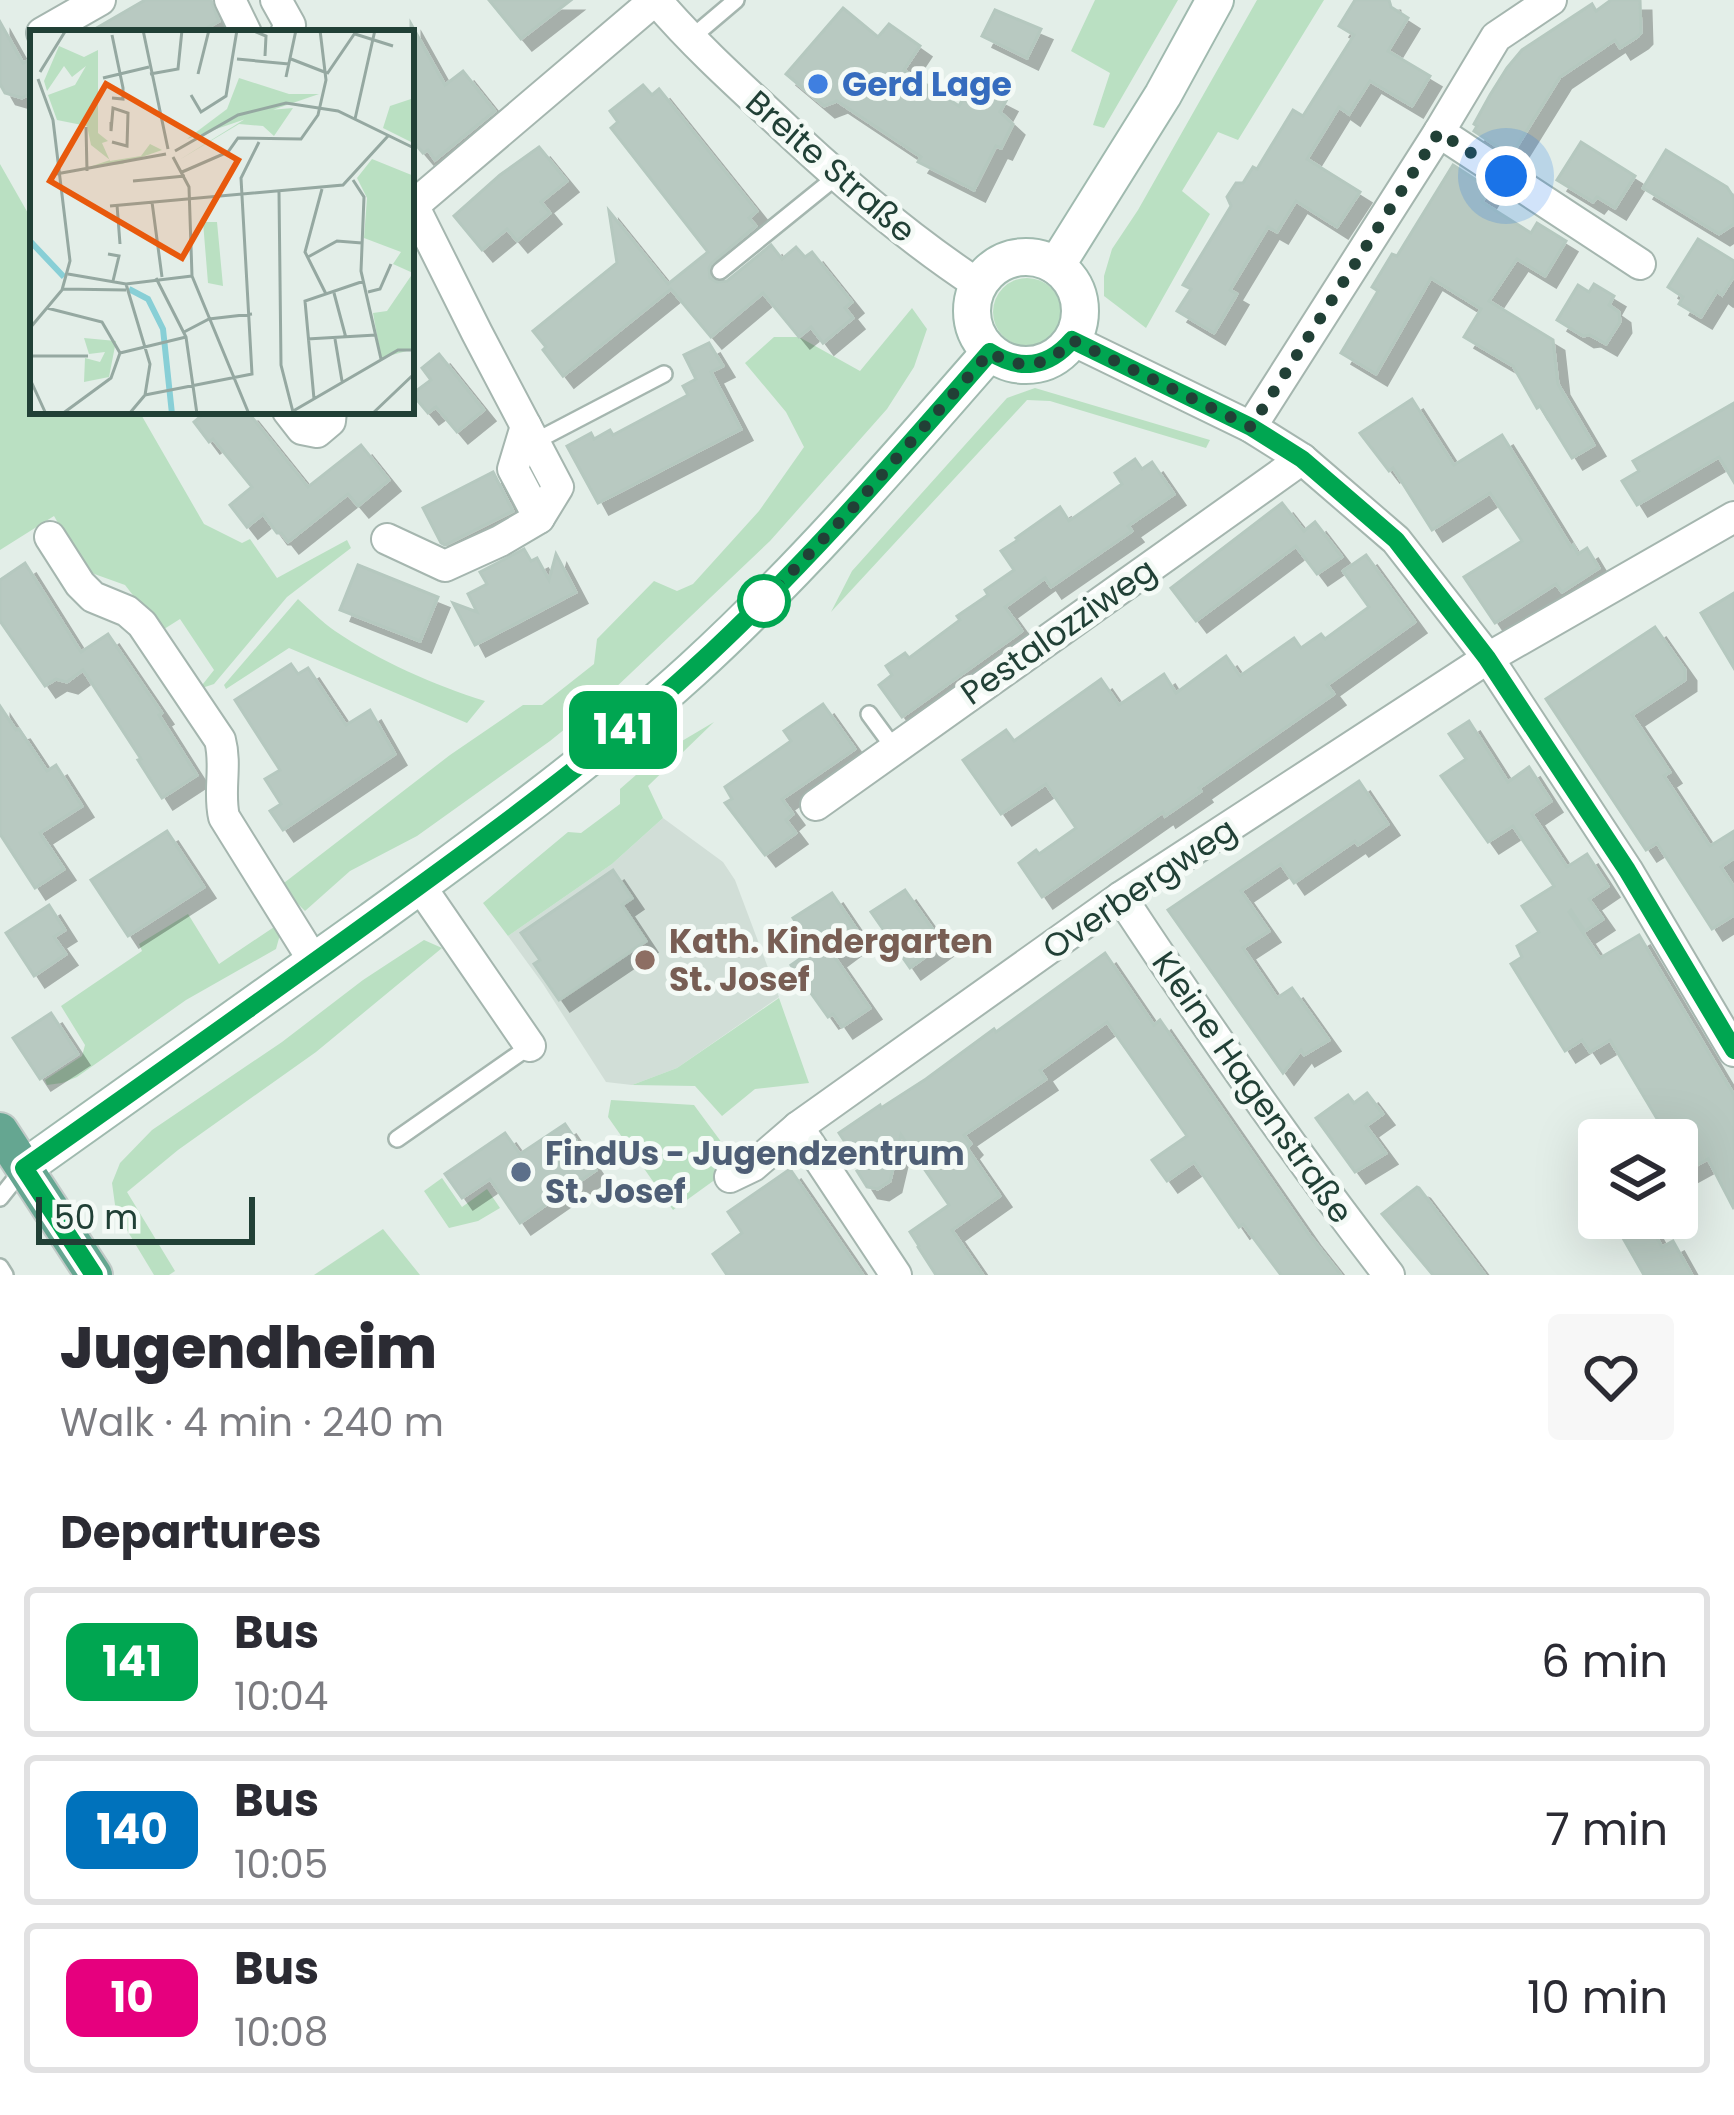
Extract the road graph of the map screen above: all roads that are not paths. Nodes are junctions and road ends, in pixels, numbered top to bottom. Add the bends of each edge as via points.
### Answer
1 (100, 0) edge
2 (230, 0) edge
3 (276, 0) edge
4 (656, 0) edge
5 (736, 0) edge
6 (1215, 0) edge
7 (1552, 0) edge
8 (47, 30) edge
9 (245, 30) edge
10 (288, 30) edge
11 (690, 39) junction
12 (1439, 132) junction
13 (836, 177) junction
14 (414, 201) edge
15 (414, 207) edge
16 (1640, 264) dead end
17 (1056, 266) junction
18 (720, 271) dead end
19 (979, 285) junction
20 (1072, 340) junction
21 (990, 352) junction
22 (664, 374) dead end
23 (290, 414) edge
24 (331, 414) edge
25 (1251, 427) junction
26 (530, 434) junction
27 (1302, 459) junction
28 (1734, 517) edge
29 (50, 537) dead end
30 (387, 539) dead end
31 (1487, 658) junction
32 (869, 714) dead end
33 (894, 748) junction
34 (816, 806) dead end
35 (420, 886) junction
36 (1121, 897) junction
37 (316, 963) junction
38 (530, 1046) joint
39 (1734, 1051) edge
40 (797, 1127) junction
41 (0, 1131) edge
42 (397, 1139) dead end
43 (24, 1168) junction
44 (730, 1177) dead end
45 (0, 1198) edge
46 (0, 1267) edge
47 (5, 1275) edge
48 (94, 1275) edge
49 (896, 1275) edge
50 (1389, 1275) edge

1 - 8 street
2 - 9 street
3 - 10 street
4 - 11 street, Breite Straße
4 - 14 street
5 - 11 lane
6 - 17 main road
7 - 12 street via 1496,37
11 - 13 street, Breite Straße
12 - 16 street
12 - 25 street
13 - 18 lane
13 - 19 street, Breite Straße
15 - 26 street
17 - 19 main road via 1014,259
17 - 20 main road via 1079,300
19 - 21 main road via 973,320
20 - 21 main road via 1034,365
20 - 25 street
21 - 35 main road via 851,510 693,669
22 - 26 lane
23 - 24 street via 317,432
25 - 27 street
26 - 30 street via 559,487 539,518 445,566
27 - 31 street via 1396,540
27 - 33 street, Pestalozziweg
28 - 31 street, Overbergweg
29 - 37 street via 93,597 142,624 220,740 224,818
31 - 36 street, Overbergweg
31 - 39 street
32 - 33 lane
33 - 34 street, Pestalozziweg
35 - 37 main road
35 - 38 street
36 - 40 street, Overbergweg
36 - 50 street, Kleine Hagenstraße
37 - 43 main road
38 - 42 lane
40 - 44 street, Overbergweg
40 - 49 street
41 - 43 main road
43 - 45 lane
43 - 48 main road
46 - 47 lane

